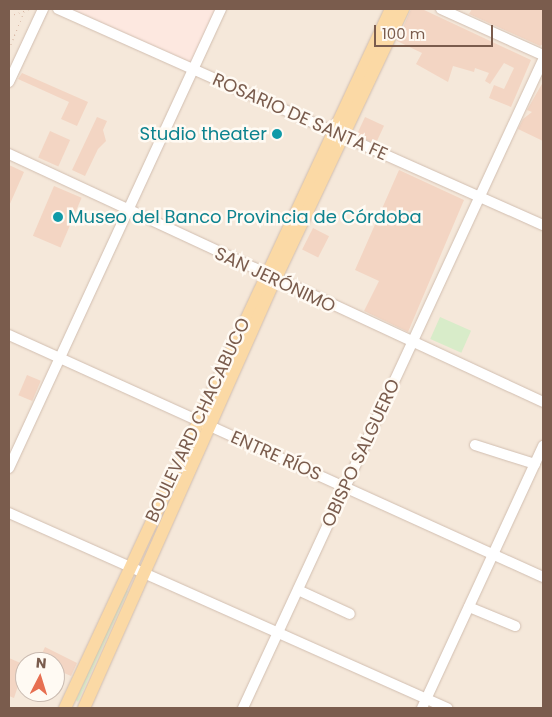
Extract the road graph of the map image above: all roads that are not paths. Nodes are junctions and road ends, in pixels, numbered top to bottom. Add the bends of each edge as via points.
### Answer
1 (43, 9) edge
2 (58, 9) edge
3 (221, 9) edge
4 (391, 9) edge
5 (403, 9) edge
6 (441, 9) edge
7 (463, 13) edge
8 (543, 55) edge
9 (543, 60) edge
10 (194, 70) junction
11 (9, 82) edge
12 (338, 134) junction
13 (9, 154) edge
14 (480, 197) junction
15 (127, 210) junction
16 (543, 225) edge
17 (270, 278) junction
18 (9, 334) edge
19 (412, 344) junction
20 (59, 358) junction
21 (543, 402) edge
22 (203, 423) junction
23 (475, 445) dead end
24 (543, 446) edge
25 (535, 464) junction
26 (9, 468) edge
27 (345, 488) junction
28 (9, 512) edge
29 (494, 555) junction
30 (131, 566) junction
31 (144, 572) junction
32 (543, 577) edge
33 (298, 590) junction
34 (469, 607) junction
35 (350, 614) dead end
36 (515, 626) dead end
37 (278, 634) junction
38 (424, 704) edge
39 (65, 708) edge
40 (84, 708) edge
41 (244, 708) edge
42 (448, 708) edge

1 - 11 street
2 - 10 street, ROSARIO DE SANTA FE
3 - 10 street
4 - 12 main road
5 - 12 main road
6 - 7 street
7 - 8 street
9 - 14 street, OBISPO SALGUERO
10 - 12 street, ROSARIO DE SANTA FE
10 - 15 street
12 - 14 street, ROSARIO DE SANTA FE
12 - 17 main road, BOULEVARD CHACABUCO
13 - 15 street, SAN JERÓNIMO
14 - 16 street, ROSARIO DE SANTA FE
14 - 19 street, OBISPO SALGUERO
15 - 17 street, SAN JERÓNIMO
15 - 20 street
17 - 19 street, SAN JERÓNIMO
17 - 22 main road, BOULEVARD CHACABUCO
18 - 20 street, ENTRE RÍOS
19 - 21 street, SAN JERÓNIMO
19 - 27 street, OBISPO SALGUERO
20 - 22 street, ENTRE RÍOS
20 - 26 street
22 - 27 street, ENTRE RÍOS
22 - 30 main road, BOULEVARD CHACABUCO
22 - 31 main road, BOULEVARD CHACABUCO
23 - 25 street
24 - 25 street
25 - 29 street
27 - 29 street, ENTRE RÍOS
27 - 33 street, OBISPO SALGUERO
28 - 30 street
29 - 32 street, ENTRE RÍOS
29 - 34 street
30 - 31 street
30 - 39 main road, BOULEVARD CHACABUCO
31 - 37 street
31 - 40 main road, BOULEVARD CHACABUCO
33 - 35 street
33 - 37 street, OBISPO SALGUERO
34 - 36 street
34 - 38 street
37 - 38 street
37 - 41 street, OBISPO SALGUERO
38 - 42 street

